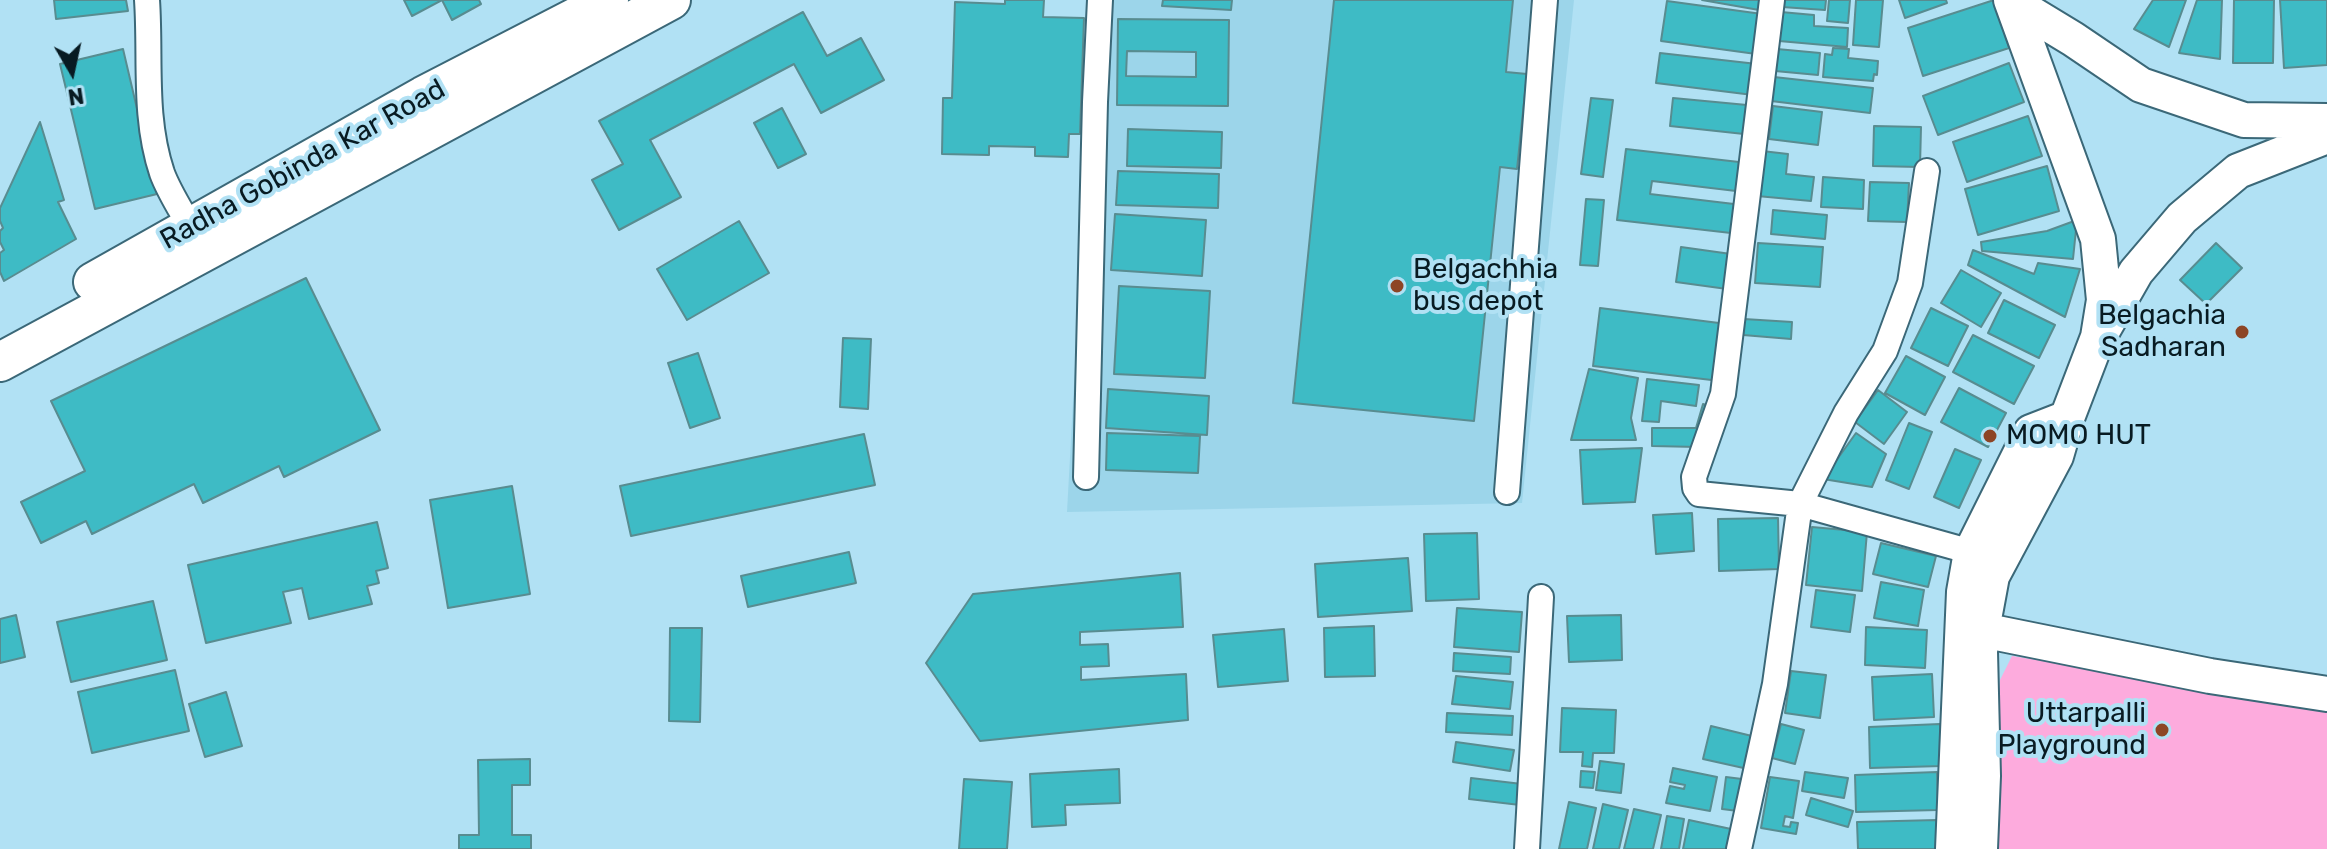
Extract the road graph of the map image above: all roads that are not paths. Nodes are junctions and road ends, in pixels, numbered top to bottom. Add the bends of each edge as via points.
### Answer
1 (147, 0) edge
2 (609, 0) edge
3 (671, 0) edge
4 (1100, 0) edge
5 (1545, 0) edge
6 (1772, 0) edge
7 (2012, 1) edge
8 (2327, 121) edge
9 (2327, 136) edge
10 (1927, 171) dead end
11 (191, 228) junction
12 (0, 334) edge
13 (2098, 337) junction
14 (0, 362) edge
15 (1086, 477) dead end
16 (1507, 492) dead end
17 (1800, 504) junction
18 (1985, 556) junction
19 (1541, 597) dead end
20 (1982, 630) junction
21 (2327, 694) edge
22 (1527, 849) edge
23 (1739, 849) edge
24 (1953, 849) edge
25 (1980, 849) edge

1 - 11 street via 148,103 155,146 163,176
2 - 11 main road, Radha Gobinda Kar Road via 423,96
3 - 14 main road
4 - 15 street
5 - 16 street
6 - 17 street via 1723,394 1694,477 1699,494
7 - 8 street via 2141,85 2244,120
7 - 13 street via 2098,239 2104,300
9 - 13 street via 2238,171 2182,218 2136,272
10 - 17 street via 1910,283 1885,351
11 - 12 main road, Radha Gobinda Kar Road
13 - 18 street via 2056,456
17 - 18 street
17 - 23 street via 1775,684
18 - 20 street via 1992,576
18 - 24 street via 1964,592
19 - 22 street
20 - 21 street
20 - 25 street

